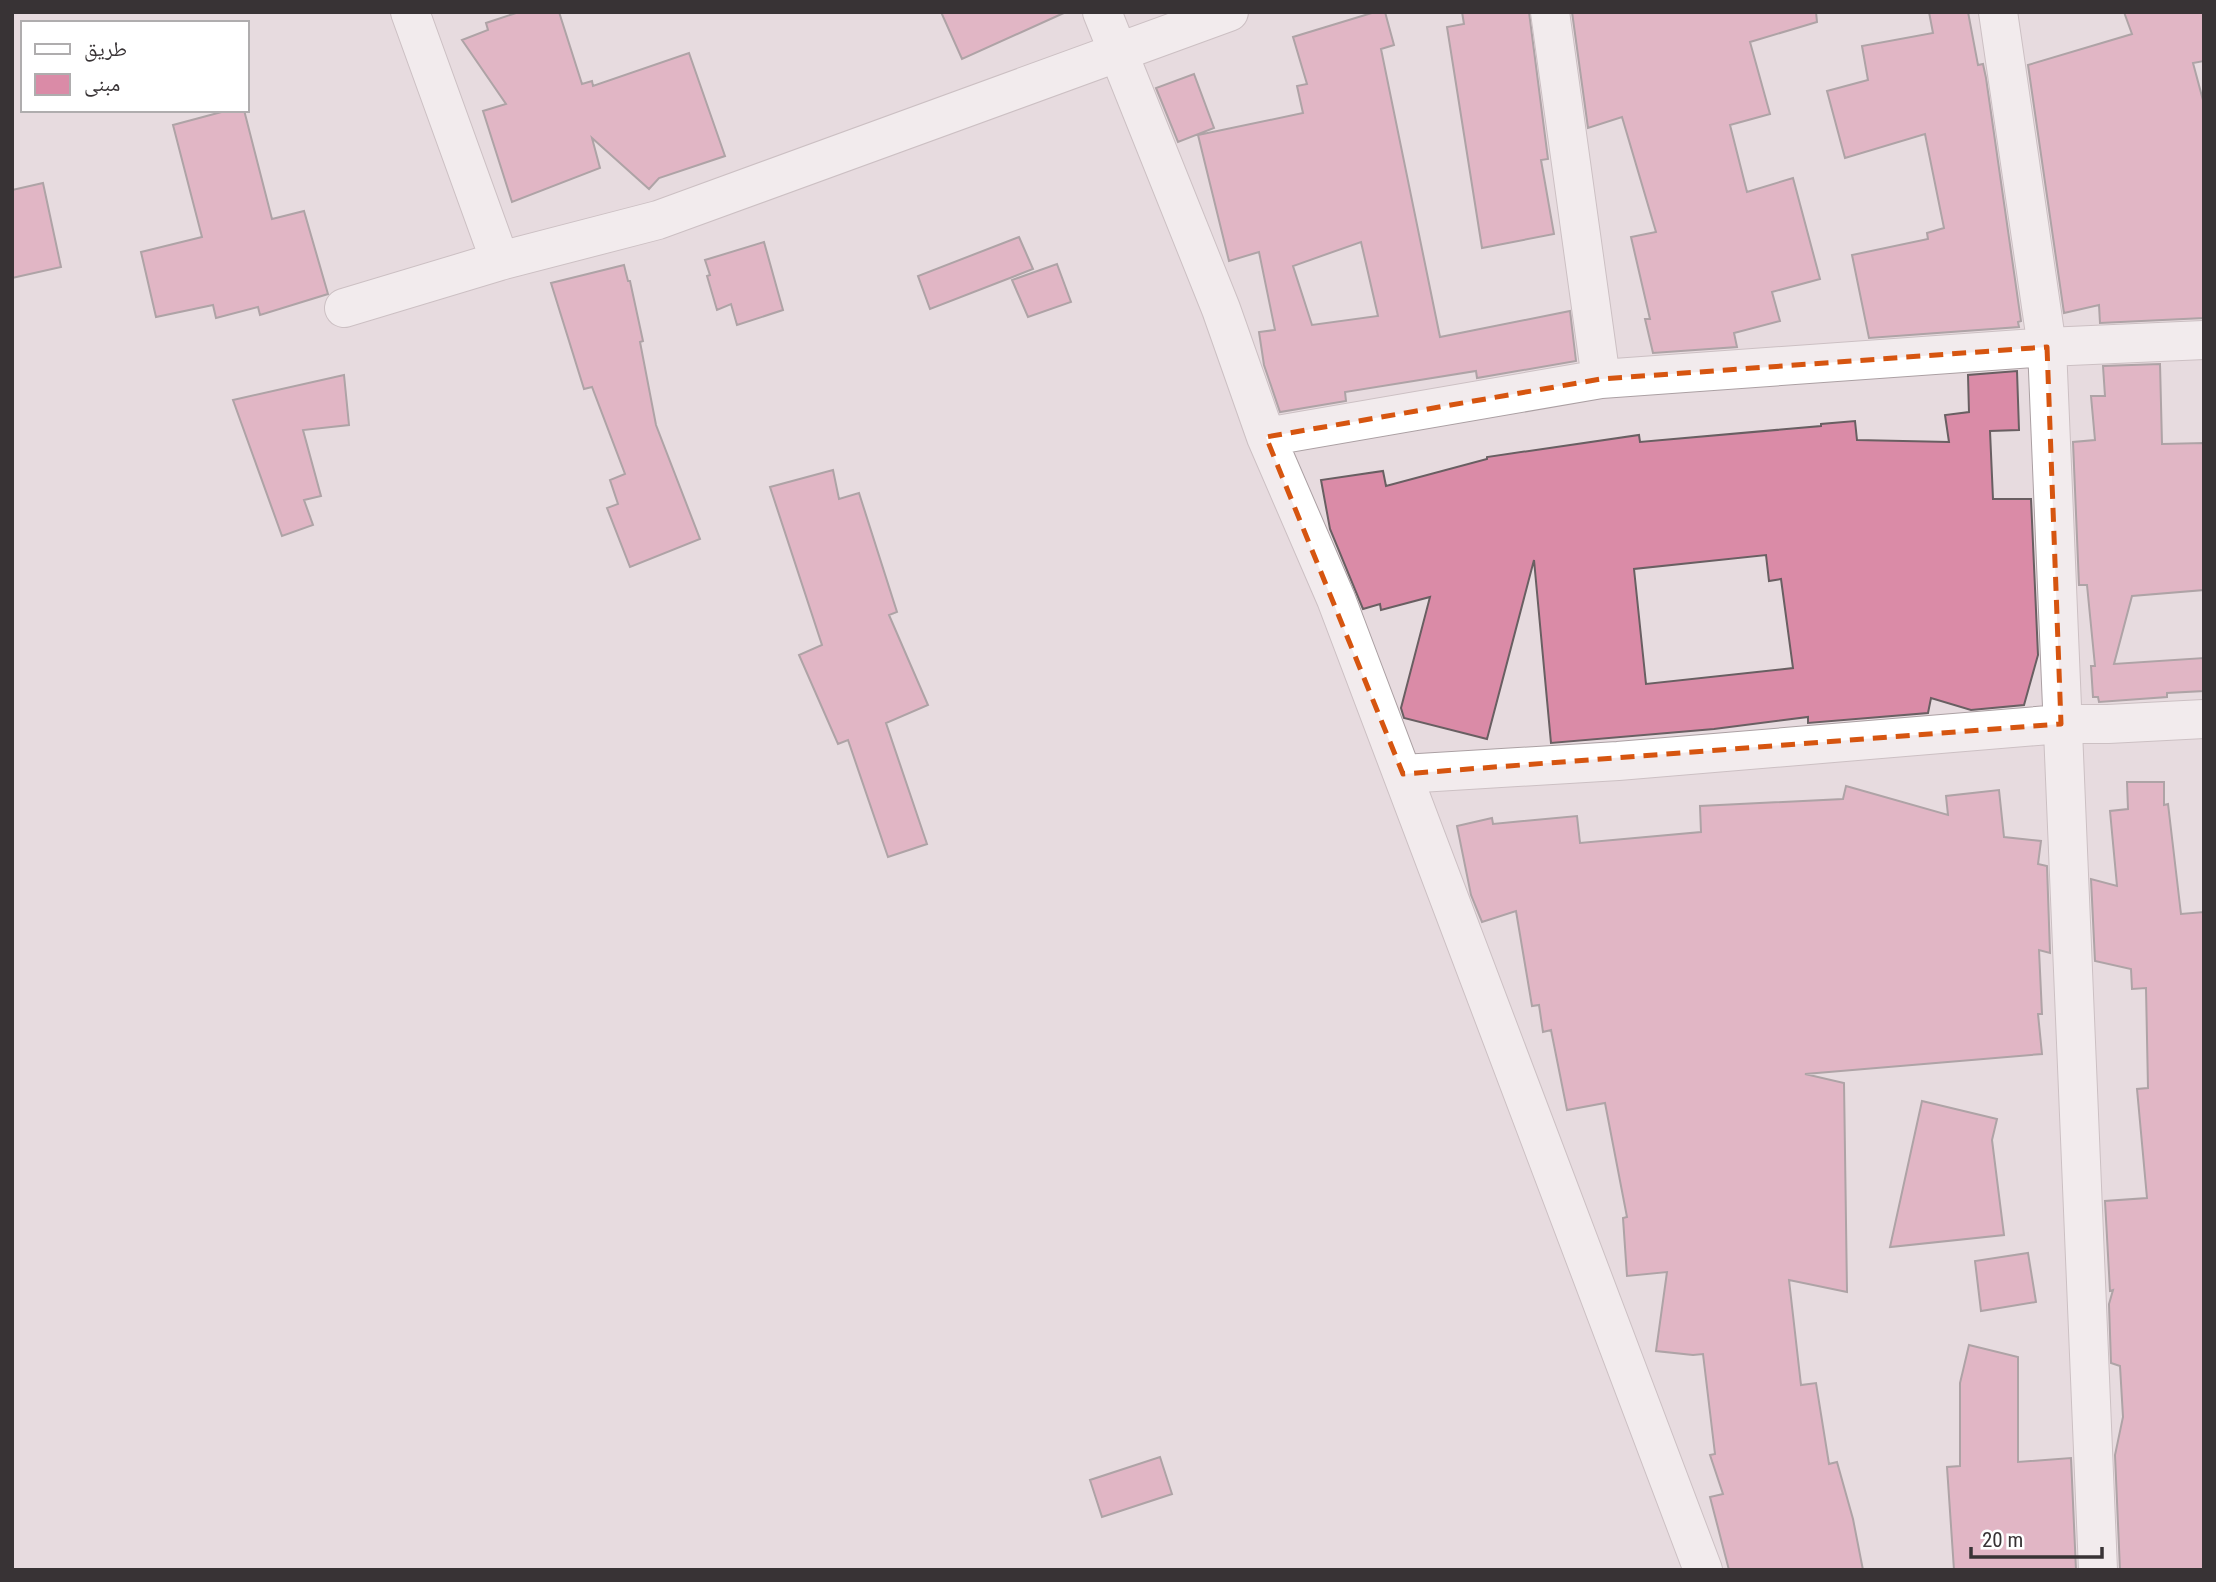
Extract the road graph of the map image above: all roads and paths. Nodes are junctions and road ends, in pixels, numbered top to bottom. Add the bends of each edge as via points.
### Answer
1 (410, 12) edge
2 (1102, 12) edge
3 (1229, 12) edge
4 (1550, 12) edge
5 (1998, 12) edge
6 (1117, 55) junction
7 (500, 261) junction
8 (344, 308) dead end
9 (2204, 340) edge
10 (2048, 347) junction
11 (1601, 379) junction
12 (1266, 437) junction
13 (2204, 719) edge
14 (2062, 724) junction
15 (1403, 774) junction
16 (1703, 1570) edge
17 (2098, 1570) edge

1 - 7 street
2 - 6 street
3 - 6 street
4 - 11 street
5 - 10 street
6 - 7 street via 658,220
6 - 12 street via 1221,309
7 - 8 street
9 - 10 street
10 - 11 street
10 - 14 street
11 - 12 street
12 - 15 street via 1336,599
13 - 14 street
14 - 15 street
14 - 17 street
15 - 16 street

